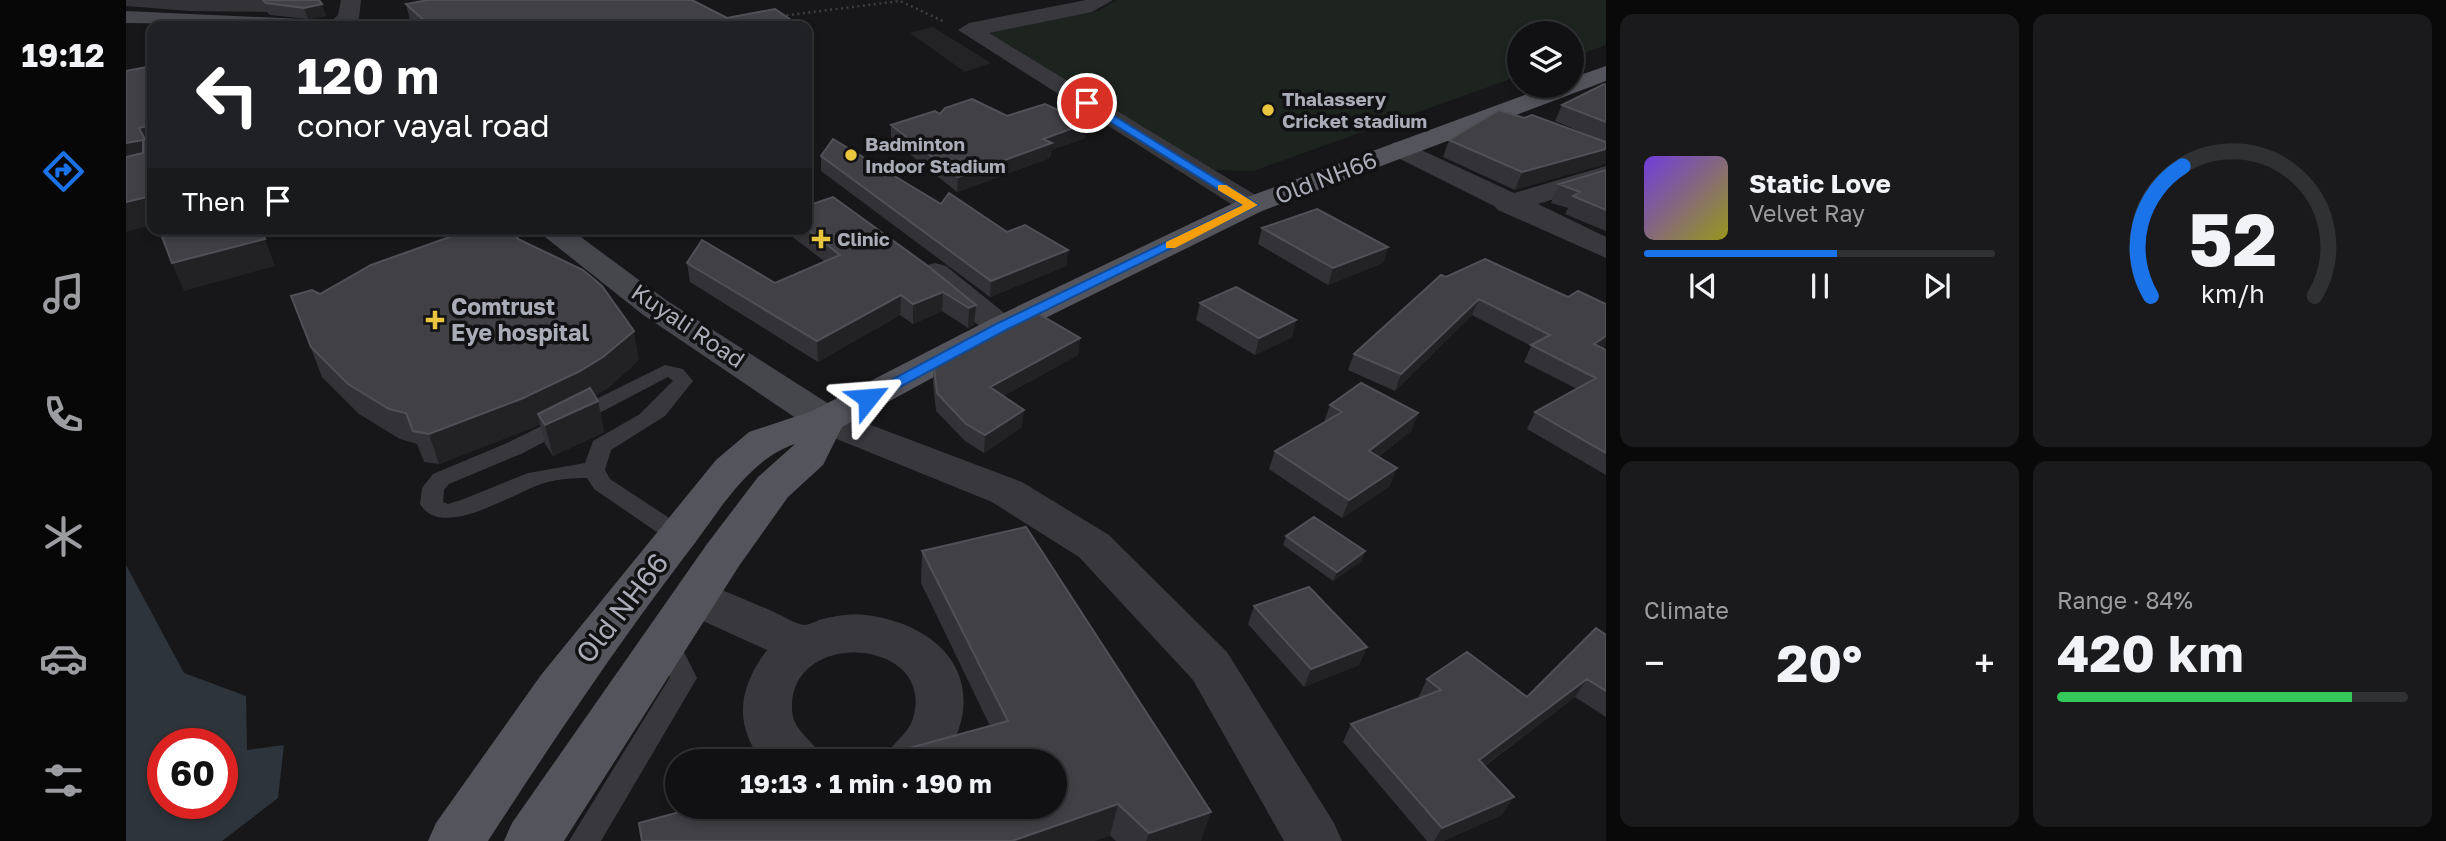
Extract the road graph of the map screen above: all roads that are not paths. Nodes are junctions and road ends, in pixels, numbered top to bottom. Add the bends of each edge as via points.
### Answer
1 (351, 0) edge
2 (1103, 0) edge
3 (126, 17) edge
4 (204, 21) edge
5 (345, 21) edge
6 (1606, 73) edge
7 (1584, 81) edge
8 (1539, 98) edge
9 (1502, 112) junction
10 (1536, 126) edge
11 (1402, 149) junction
12 (1602, 159) edge
13 (1508, 204) junction
14 (1252, 205) junction
15 (558, 235) edge
16 (1606, 249) edge
17 (906, 252) edge
18 (1001, 327) junction
19 (827, 420) junction
20 (594, 470) junction
21 (678, 536) junction
22 (695, 598) junction
23 (666, 641) junction
24 (803, 645) junction
25 (783, 749) edge
26 (924, 749) edge
27 (456, 841) edge
28 (532, 841) edge
29 (584, 841) edge
30 (1314, 841) edge

1 - 5 street
2 - 14 street via 1085,9 969,30
3 - 4 main road
6 - 7 main road, Old NH66
8 - 9 main road, Old NH66
9 - 10 street
9 - 11 main road, Old NH66
11 - 13 street
11 - 14 main road, Old NH66
12 - 13 street
13 - 16 street
14 - 18 main road, Old NH66
15 - 19 main road, Kuyali Road via 654,307
17 - 18 street
18 - 19 main road, Old NH66
19 - 21 main road, Old NH66 via 763,441 730,470
19 - 22 main road, Old NH66 via 808,456 773,487
19 - 30 street via 1007,492 1094,546 1210,666
20 - 20 lane via 601,446 673,399 683,381 676,373 665,371 515,449 441,479 431,494 431,504 449,512 540,475 566,469
20 - 21 lane via 602,484
21 - 27 main road, Old NH66 via 559,689
22 - 23 main road, Old NH66
22 - 24 street
23 - 28 main road, Old NH66
23 - 29 lane via 684,678
24 - 25 street via 782,662 769,684 765,708 771,733
24 - 26 street via 853,632 905,646 924,662 937,682 942,705 937,729

